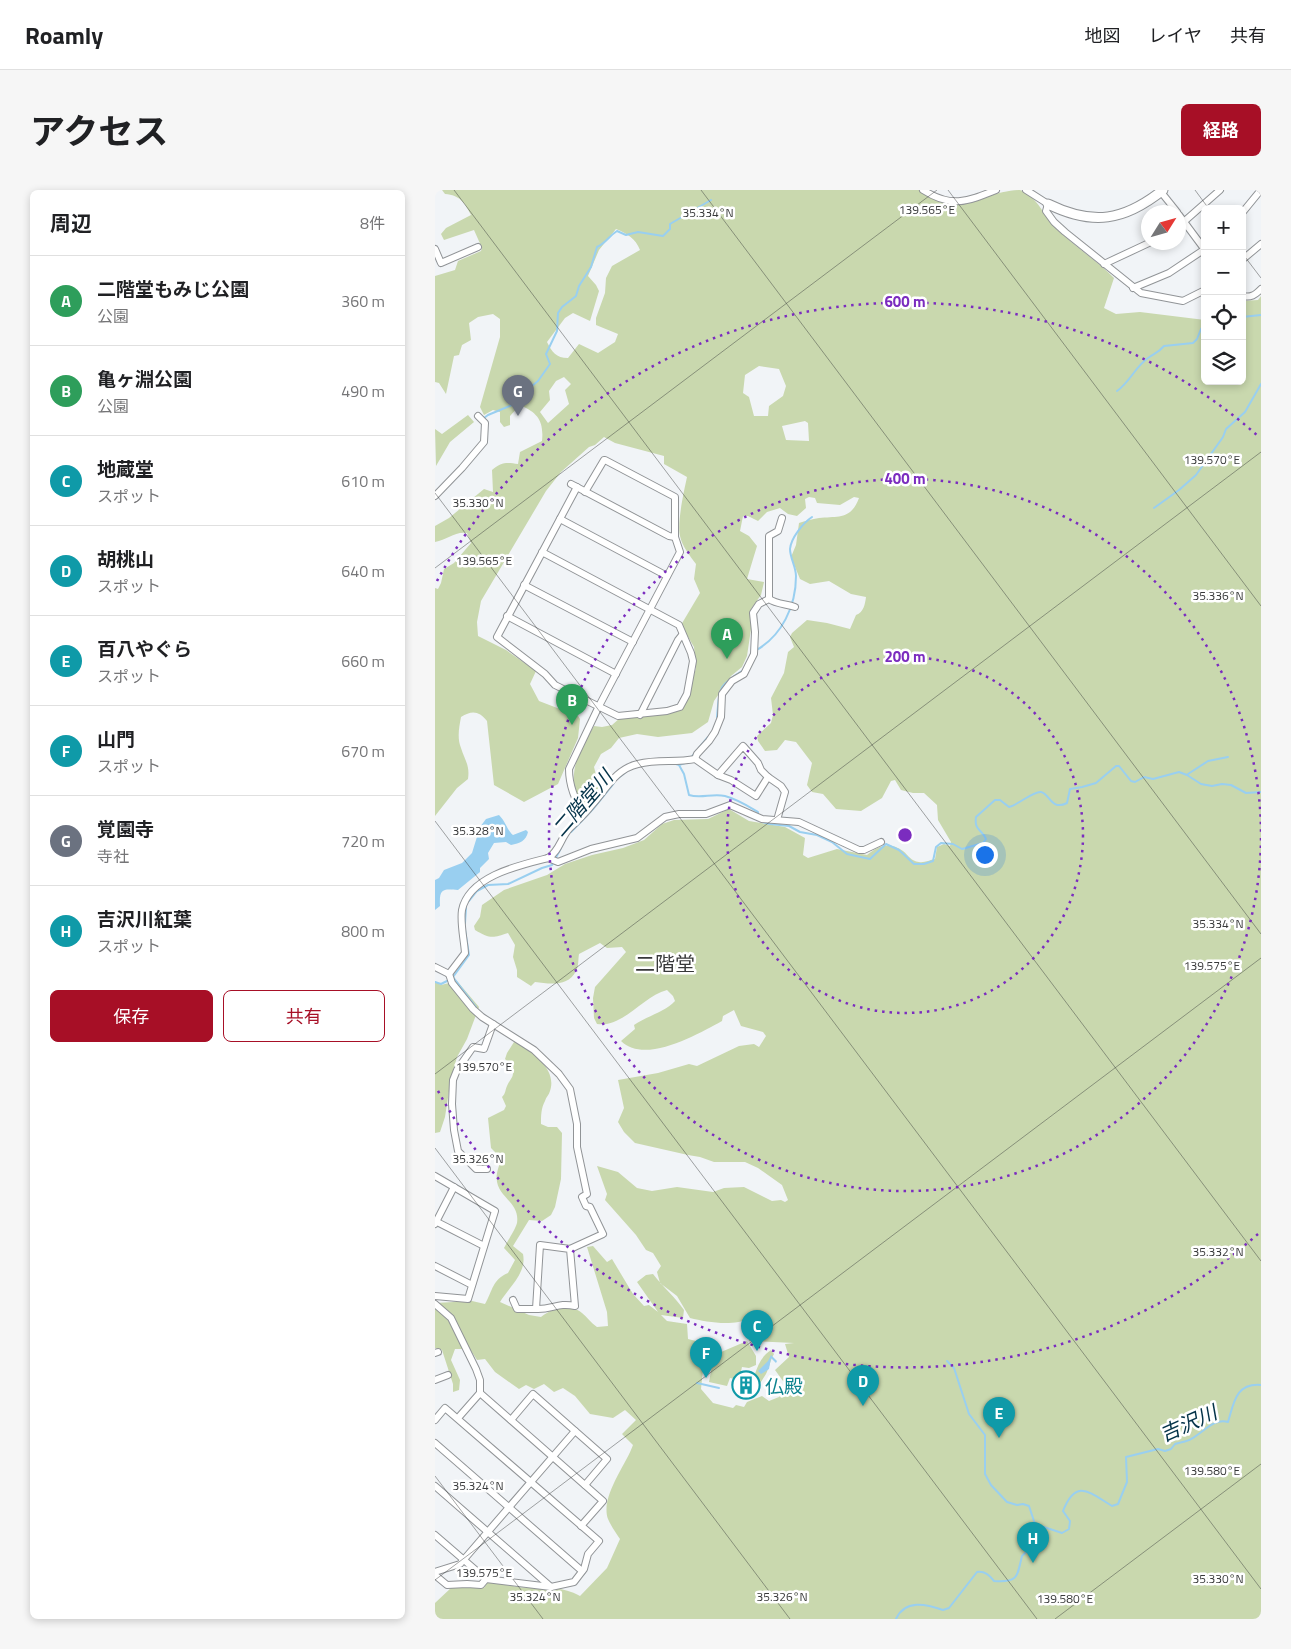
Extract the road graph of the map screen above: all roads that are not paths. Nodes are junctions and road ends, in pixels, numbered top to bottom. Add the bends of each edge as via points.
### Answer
1 (923, 190) edge
2 (975, 190) edge
3 (996, 190) edge
4 (1026, 190) edge
5 (1220, 190) edge
6 (1162, 191) edge
7 (1259, 191) edge
8 (980, 196) junction
9 (1048, 204) junction
10 (1172, 205) edge
11 (1246, 208) edge
12 (1186, 220) edge
13 (1186, 229) edge
14 (1201, 245) edge
15 (1260, 246) edge
16 (478, 247) dead end
17 (1141, 247) edge
18 (435, 249) edge
19 (1204, 250) edge
20 (1246, 257) edge
21 (1104, 264) junction
22 (1133, 288) junction
23 (1261, 289) edge
24 (1201, 292) edge
25 (1246, 297) edge
26 (479, 416) dead end
27 (585, 492) junction
28 (435, 496) edge
29 (782, 518) dead end
30 (560, 519) junction
31 (675, 537) junction
32 (543, 552) junction
33 (667, 576) junction
34 (525, 585) junction
35 (769, 599) junction
36 (795, 607) dead end
37 (650, 609) junction
38 (507, 616) junction
39 (682, 635) junction
40 (633, 642) junction
41 (616, 674) junction
42 (599, 706) junction
43 (640, 715) junction
44 (691, 760) junction
45 (718, 775) junction
46 (768, 777) junction
47 (583, 814) junction
48 (777, 820) junction
49 (881, 842) dead end
50 (548, 858) junction
51 (435, 967) edge
52 (449, 974) junction
53 (493, 1024) junction
54 (487, 1169) dead end
55 (435, 1176) edge
56 (454, 1187) junction
57 (436, 1223) edge
58 (484, 1246) junction
59 (570, 1249) junction
60 (435, 1266) edge
61 (473, 1285) junction
62 (435, 1296) edge
63 (513, 1300) dead end
64 (435, 1304) edge
65 (536, 1309) junction
66 (448, 1376) dead end
67 (435, 1380) edge
68 (480, 1393) junction
69 (458, 1418) junction
70 (435, 1420) edge
71 (511, 1420) junction
72 (575, 1431) junction
73 (435, 1442) edge
74 (553, 1457) junction
75 (531, 1482) junction
76 (585, 1485) junction
77 (435, 1486) edge
78 (509, 1508) junction
79 (581, 1526) junction
80 (488, 1532) junction
81 (435, 1535) edge
82 (464, 1560) junction
83 (582, 1571) junction
84 (435, 1573) edge
85 (486, 1579) junction
86 (551, 1587) junction

1 - 8 street via 938,199 952,202
2 - 8 street
3 - 8 street
4 - 9 street
5 - 12 street
6 - 9 street via 1137,207 1101,218 1074,215
6 - 10 street
7 - 11 street
9 - 21 street via 1046,211 1054,222
13 - 14 street
15 - 20 street
16 - 18 street via 441,263
17 - 21 street
19 - 22 street via 1169,273
21 - 22 street
22 - 24 street via 1141,294 1183,301
23 - 25 street via 1255,296
26 - 28 street via 485,424 484,442
27 - 30 street via 574,486
27 - 31 street
27 - 31 street via 605,460 675,497
29 - 35 street via 778,531 769,536
30 - 32 street
30 - 33 street
31 - 33 street via 680,552
32 - 34 street
32 - 37 street
33 - 37 street
34 - 38 street
34 - 40 street
35 - 36 street
35 - 44 street via 759,604 753,614 754,654 744,674 732,681 722,694 721,717 715,732
37 - 39 street via 679,625
37 - 40 street
38 - 41 street
38 - 42 street via 497,637 555,685
39 - 43 street
39 - 43 street via 693,661 685,699 675,710
40 - 41 street
41 - 42 street
42 - 43 street via 618,716
42 - 47 street via 569,769 574,796
44 - 45 street
44 - 47 street via 664,760 632,766 613,778
45 - 46 street via 756,796
45 - 46 street via 743,746
46 - 48 street via 785,792
47 - 50 street via 563,834 554,854
48 - 49 street via 799,822 859,850
48 - 50 street via 759,818 730,805 706,814 665,817 637,838 591,849 559,862
50 - 52 street via 501,872 476,888 465,901 461,918 465,953
51 - 52 street
52 - 53 street via 451,983 473,1009
53 - 54 street via 484,1049 473,1047 457,1070 451,1086 458,1151 476,1169
53 - 59 street via 534,1050 570,1089 587,1194 582,1198 603,1234
55 - 56 street
56 - 57 street
56 - 58 street via 495,1212
57 - 58 street
58 - 61 street
59 - 65 street via 540,1245
59 - 65 street via 575,1306 563,1304
60 - 61 street
61 - 62 street via 467,1300
63 - 65 street via 517,1309
64 - 68 street via 451,1318 477,1369
66 - 67 street
68 - 69 street
68 - 71 street
69 - 70 street via 445,1408
69 - 75 street
71 - 72 street via 533,1394
71 - 74 street
72 - 74 street
72 - 76 street via 607,1459
73 - 78 street
74 - 75 street
74 - 76 street
75 - 78 street
75 - 79 street
76 - 79 street via 603,1501
77 - 80 street
78 - 80 street
78 - 83 street
79 - 83 street via 599,1541 588,1554
80 - 82 street
80 - 86 street
81 - 82 street
82 - 84 street
82 - 85 street
83 - 86 street via 574,1582
84 - 85 street via 447,1585 481,1585
85 - 86 street

